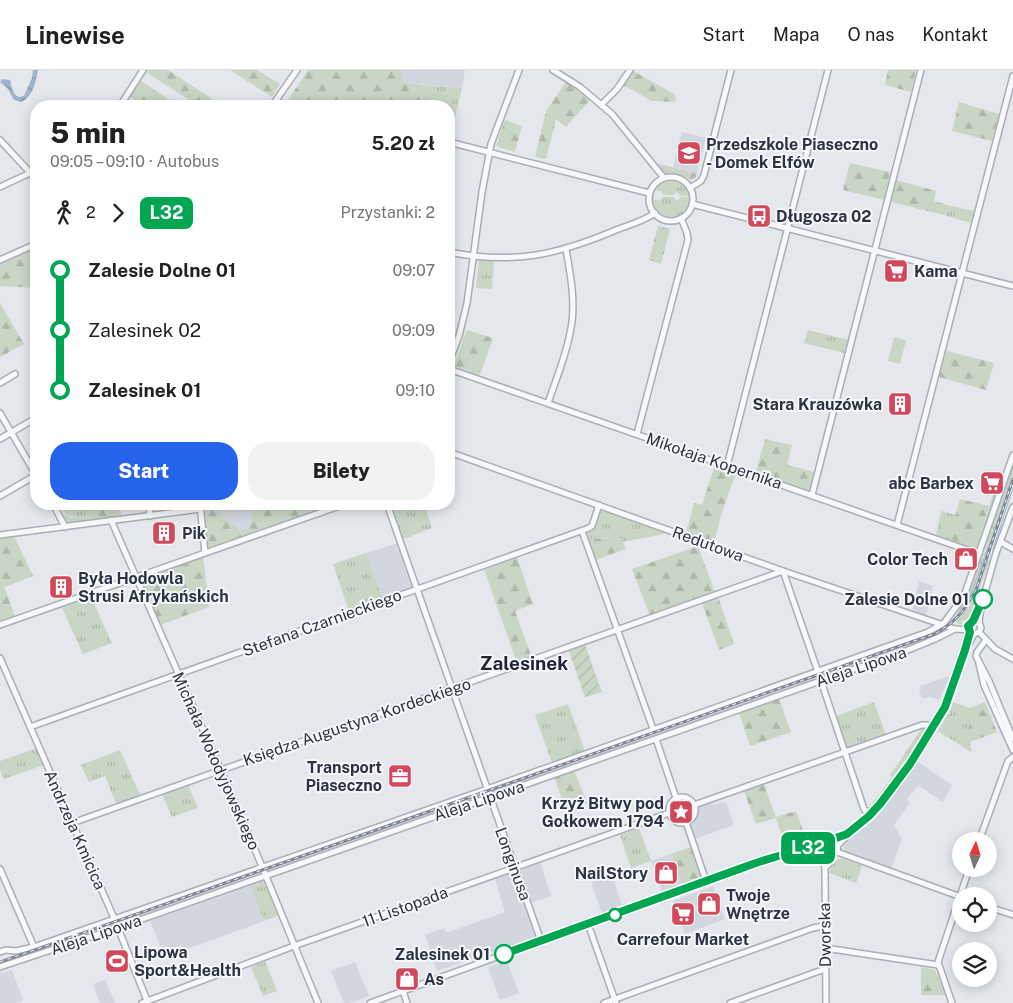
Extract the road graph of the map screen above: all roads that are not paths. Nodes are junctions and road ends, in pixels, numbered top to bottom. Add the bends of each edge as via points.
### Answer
1 (143, 70) edge
2 (297, 70) edge
3 (519, 70) edge
4 (553, 70) edge
5 (630, 70) edge
6 (731, 70) edge
7 (828, 70) edge
8 (921, 70) edge
9 (1013, 76) edge
10 (124, 100) edge
11 (276, 100) edge
12 (601, 105) junction
13 (0, 140) edge
14 (455, 143) edge
15 (490, 152) junction
16 (30, 173) joint
17 (664, 178) junction
18 (0, 187) edge
19 (690, 188) junction
20 (649, 193) junction
21 (692, 204) junction
22 (655, 213) junction
23 (681, 218) junction
24 (787, 228) junction
25 (30, 247) edge
26 (566, 249) junction
27 (875, 250) junction
28 (455, 253) edge
29 (474, 256) junction
30 (0, 260) edge
31 (962, 272) junction
32 (1013, 286) edge
33 (455, 345) edge
34 (455, 371) edge
35 (15, 374) dead end
36 (0, 383) edge
37 (548, 404) junction
38 (0, 413) edge
39 (30, 422) edge
40 (12, 432) junction
41 (637, 434) junction
42 (0, 439) edge
43 (455, 454) edge
44 (1013, 455) edge
45 (30, 464) edge
46 (727, 466) junction
47 (30, 478) edge
48 (812, 495) junction
49 (0, 496) edge
50 (599, 505) junction
51 (1013, 507) edge
52 (56, 510) edge
53 (149, 510) edge
54 (183, 510) edge
55 (200, 510) edge
56 (327, 510) edge
57 (389, 510) edge
58 (150, 516) junction
59 (111, 520) junction
60 (897, 525) junction
61 (65, 527) junction
62 (582, 531) junction
63 (0, 535) edge
64 (1001, 542) junction
65 (1013, 549) edge
66 (205, 553) junction
67 (980, 554) junction
68 (783, 571) junction
69 (137, 577) junction
70 (417, 590) junction
71 (976, 622) junction
72 (942, 624) junction
73 (0, 625) edge
74 (955, 628) junction
75 (618, 630) junction
76 (973, 632) junction
77 (986, 640) junction
78 (0, 658) edge
79 (1013, 659) edge
80 (979, 664) junction
81 (818, 672) junction
82 (179, 674) junction
83 (821, 681) junction
84 (452, 689) junction
85 (30, 727) junction
86 (933, 728) junction
87 (653, 729) junction
88 (656, 739) junction
89 (1013, 739) edge
90 (1013, 750) edge
91 (846, 752) junction
92 (1013, 756) edge
93 (221, 770) junction
94 (487, 789) junction
95 (490, 797) junction
96 (676, 798) junction
97 (694, 805) junction
98 (669, 813) junction
99 (869, 816) junction
100 (686, 822) junction
101 (72, 824) junction
102 (982, 832) edge
103 (847, 834) junction
104 (833, 840) junction
105 (838, 845) junction
106 (829, 850) junction
107 (262, 866) junction
108 (515, 868) junction
109 (0, 869) edge
110 (266, 876) junction
111 (706, 881) junction
112 (952, 894) edge
113 (997, 910) edge
114 (1013, 915) edge
115 (114, 918) junction
116 (952, 919) edge
117 (588, 924) junction
118 (824, 926) junction
119 (117, 928) junction
120 (541, 941) junction
121 (294, 946) junction
122 (34, 947) junction
123 (825, 948) junction
124 (0, 952) edge
125 (938, 965) junction
126 (0, 967) edge
127 (825, 969) junction
128 (403, 991) junction
129 (616, 1001) edge
130 (146, 1002) edge
131 (318, 1003) edge
132 (370, 1003) edge
133 (406, 1003) edge
134 (604, 1003) edge
135 (730, 1003) edge
136 (826, 1003) edge
137 (952, 1003) edge

1 - 10 street
2 - 11 street
3 - 15 street
4 - 12 street
5 - 12 street
6 - 19 street via 704,175
7 - 24 street
8 - 27 street
9 - 31 street
12 - 17 street
13 - 16 street
14 - 15 street
15 - 20 street
15 - 29 street
16 - 18 street
17 - 19 street via 681,179
17 - 20 street via 652,186
19 - 21 street
20 - 22 street
21 - 23 street
21 - 24 street
22 - 23 street via 667,220
22 - 26 street
23 - 41 street via 688,240
24 - 27 street
24 - 46 street
25 - 30 street
26 - 29 street via 527,257
26 - 37 street via 572,283 572,321
27 - 31 street
27 - 48 street
28 - 29 street
29 - 33 street via 464,320
31 - 32 street
31 - 60 street
34 - 37 street, Mikołaja Kopernika
35 - 36 street
37 - 41 street, Mikołaja Kopernika
38 - 40 street
39 - 40 street
40 - 42 street
40 - 45 street
41 - 46 street, Mikołaja Kopernika
43 - 50 street, Redutowa
44 - 67 street
46 - 48 street, Mikołaja Kopernika
47 - 49 street
48 - 60 street, Mikołaja Kopernika
50 - 62 street via 592,526
50 - 68 street, Redutowa
51 - 64 street
52 - 61 street
53 - 58 street
54 - 58 street
55 - 66 street
56 - 66 street
57 - 70 street, Longinusa
58 - 59 street
59 - 61 street
59 - 69 street, Michała Wołodyjowskiego
60 - 67 street, Mikołaja Kopernika
61 - 63 street
62 - 70 street, Stefana Czarnieckiego
62 - 75 street
64 - 65 street
64 - 71 street
66 - 69 street
67 - 72 street via 964,596
68 - 72 street, Redutowa
68 - 75 street, Księdza Augustyna Kordeckiego
68 - 81 street
69 - 73 street
69 - 82 street, Michała Wołodyjowskiego
70 - 82 street, Stefana Czarnieckiego
70 - 84 street, Longinusa
71 - 76 street via 969,624
71 - 76 street via 981,628
72 - 74 street, Redutowa
72 - 81 street, Aleja Lipowa via 914,638
74 - 76 street, Redutowa
74 - 83 street, Aleja Lipowa via 910,650
75 - 84 street, Księdza Augustyna Kordeckiego
75 - 87 street
76 - 77 street
76 - 86 street via 945,707
77 - 79 street
77 - 80 street via 976,654
78 - 85 street, Andrzeja Kmicica
80 - 89 street
80 - 90 street via 984,685
81 - 87 street, Aleja Lipowa
82 - 85 street, Stefana Czarnieckiego
82 - 93 street, Michała Wołodyjowskiego
83 - 88 street, Aleja Lipowa
83 - 91 street
84 - 93 street, Księdza Augustyna Kordeckiego
84 - 94 street, Longinusa
85 - 101 street, Andrzeja Kmicica
86 - 91 street via 922,725
86 - 99 street via 910,764
87 - 94 street, Aleja Lipowa
88 - 95 street, Aleja Lipowa
88 - 96 street
91 - 97 street
91 - 99 street
92 - 102 street via 1008,761
93 - 101 street, Księdza Augustyna Kordeckiego
93 - 107 street, Michała Wołodyjowskiego
94 - 95 street, Longinusa
94 - 107 street, Aleja Lipowa
95 - 108 street, Longinusa
95 - 110 street, Aleja Lipowa
96 - 97 street via 686,798
96 - 98 street via 671,802
97 - 100 street via 694,815
98 - 100 street via 674,820
98 - 108 street, 11 Listopada
99 - 103 street
100 - 111 street
101 - 115 street, Andrzeja Kmicica
103 - 104 street
103 - 105 street
104 - 105 street
104 - 106 street via 828,841
105 - 106 street, Dworska
106 - 111 street via 810,848 787,853
106 - 112 street
106 - 118 street, Dworska via 824,863
107 - 110 street, Michała Wołodyjowskiego
107 - 115 street, Aleja Lipowa
108 - 120 street, Longinusa
108 - 121 street, 11 Listopada
109 - 122 street
110 - 119 street, Aleja Lipowa
110 - 121 street, Michała Wołodyjowskiego
111 - 117 street
113 - 114 street
115 - 119 street, Andrzeja Kmicica
115 - 122 street, Aleja Lipowa
116 - 125 street
117 - 120 street
117 - 129 street
118 - 123 street, Dworska
118 - 129 street
119 - 126 street, Aleja Lipowa
119 - 130 street, Andrzeja Kmicica
120 - 128 street
121 - 130 street, 11 Listopada
121 - 131 street, Michała Wołodyjowskiego
122 - 124 street, Aleja Lipowa
123 - 125 street
123 - 127 street, Dworska
125 - 137 street
127 - 135 street
127 - 136 street, Dworska
128 - 132 street
128 - 133 street
129 - 134 street

